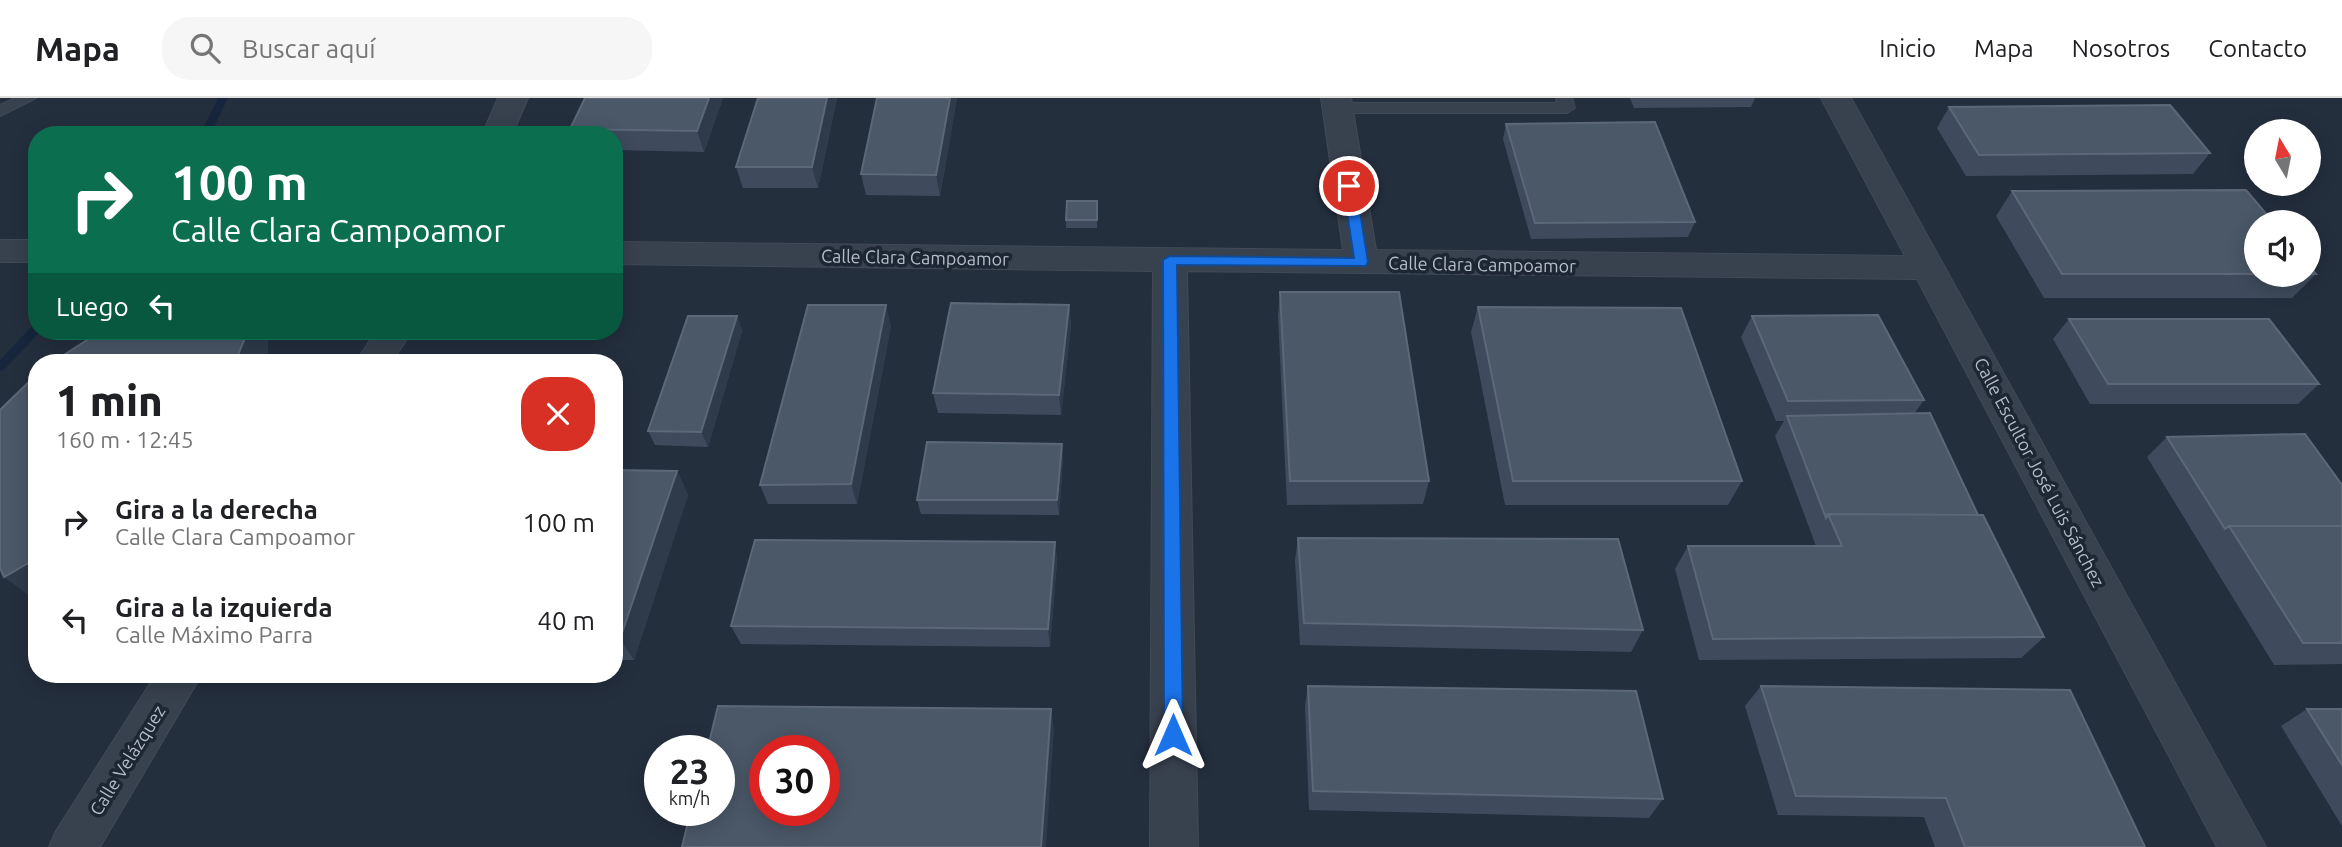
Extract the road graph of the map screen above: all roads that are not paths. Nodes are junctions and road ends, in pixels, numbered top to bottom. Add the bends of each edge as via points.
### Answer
1 (28, 98) edge
2 (513, 98) edge
3 (1564, 98) edge
4 (1836, 98) edge
5 (1337, 103) edge
6 (0, 111) edge
7 (501, 126) edge
8 (623, 253) edge
9 (1170, 260) junction
10 (1361, 262) junction
11 (1930, 268) junction
12 (174, 683) edge
13 (73, 847) edge
14 (1174, 847) edge
15 (2242, 847) edge

1 - 6 lane
2 - 7 street
3 - 5 lane via 1567,108
4 - 11 street, Calle Escultor José Luis Sánchez
5 - 10 street
8 - 9 street, Calle Clara Campoamor
9 - 10 street, Calle Clara Campoamor
9 - 14 street
10 - 11 street, Calle Clara Campoamor
11 - 15 street, Calle Escultor José Luis Sánchez
12 - 13 street, Calle Velázquez

